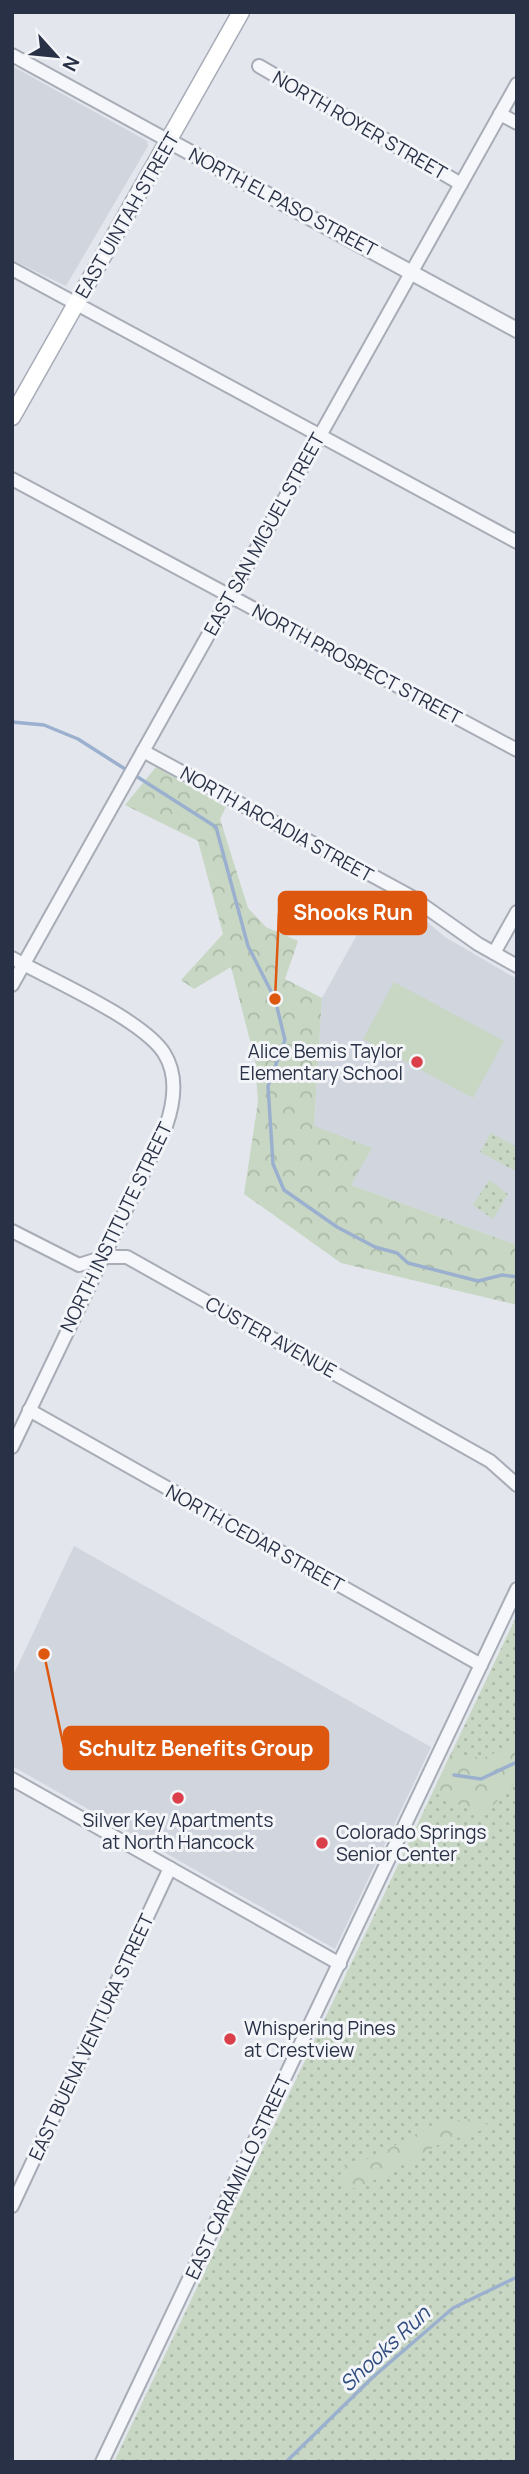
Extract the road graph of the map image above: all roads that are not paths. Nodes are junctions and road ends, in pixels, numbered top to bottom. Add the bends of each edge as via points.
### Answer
1 (241, 12) edge
2 (12, 55) edge
3 (259, 66) dead end
4 (517, 84) edge
5 (500, 114) junction
6 (517, 123) edge
7 (169, 141) junction
8 (461, 184) junction
9 (12, 269) edge
10 (413, 272) junction
11 (77, 303) junction
12 (517, 330) edge
13 (12, 417) edge
14 (320, 435) junction
15 (12, 479) edge
16 (517, 542) edge
17 (229, 597) junction
18 (517, 750) edge
19 (143, 751) junction
20 (517, 912) edge
21 (494, 953) junction
22 (18, 961) edge
23 (517, 966) edge
24 (12, 985) edge
25 (12, 1231) edge
26 (104, 1257) junction
27 (29, 1410) junction
28 (12, 1447) edge
29 (517, 1485) edge
30 (517, 1589) edge
31 (481, 1665) junction
32 (12, 1779) edge
33 (170, 1868) junction
34 (340, 1964) junction
35 (12, 2206) edge
36 (102, 2462) edge

1 - 7 main road, EAST UINTAH STREET
2 - 7 street, NORTH EL PASO STREET
3 - 8 street, NORTH ROYER STREET
4 - 5 street, EAST SAN MIGUEL STREET
5 - 6 street
5 - 8 street, EAST SAN MIGUEL STREET
7 - 10 street, NORTH EL PASO STREET
7 - 11 main road, EAST UINTAH STREET
8 - 10 street, EAST SAN MIGUEL STREET
9 - 11 street
10 - 12 street, NORTH EL PASO STREET
10 - 14 street, EAST SAN MIGUEL STREET
11 - 13 main road, EAST UINTAH STREET
11 - 14 street
14 - 16 street
14 - 17 street, EAST SAN MIGUEL STREET
15 - 17 street, NORTH PROSPECT STREET
17 - 18 street, NORTH PROSPECT STREET
17 - 19 street, EAST SAN MIGUEL STREET
19 - 21 street, NORTH ARCADIA STREET via 410,896
19 - 22 street, EAST SAN MIGUEL STREET
20 - 21 street
21 - 23 street, NORTH ARCADIA STREET
22 - 24 street, EAST SAN MIGUEL STREET
22 - 26 street, NORTH INSTITUTE STREET via 145,1033 164,1053 172,1075 174,1089 166,1126
25 - 26 street, CUSTER AVENUE via 79,1265
26 - 27 street, NORTH INSTITUTE STREET
26 - 29 street, CUSTER AVENUE via 127,1257 187,1290 490,1461
27 - 28 street, NORTH INSTITUTE STREET
27 - 31 street, NORTH CEDAR STREET
30 - 31 street, EAST CARAMILLO STREET
31 - 34 street, EAST CARAMILLO STREET
32 - 33 street
33 - 34 street
33 - 35 street, EAST BUENA VENTURA STREET
34 - 36 street, EAST CARAMILLO STREET

